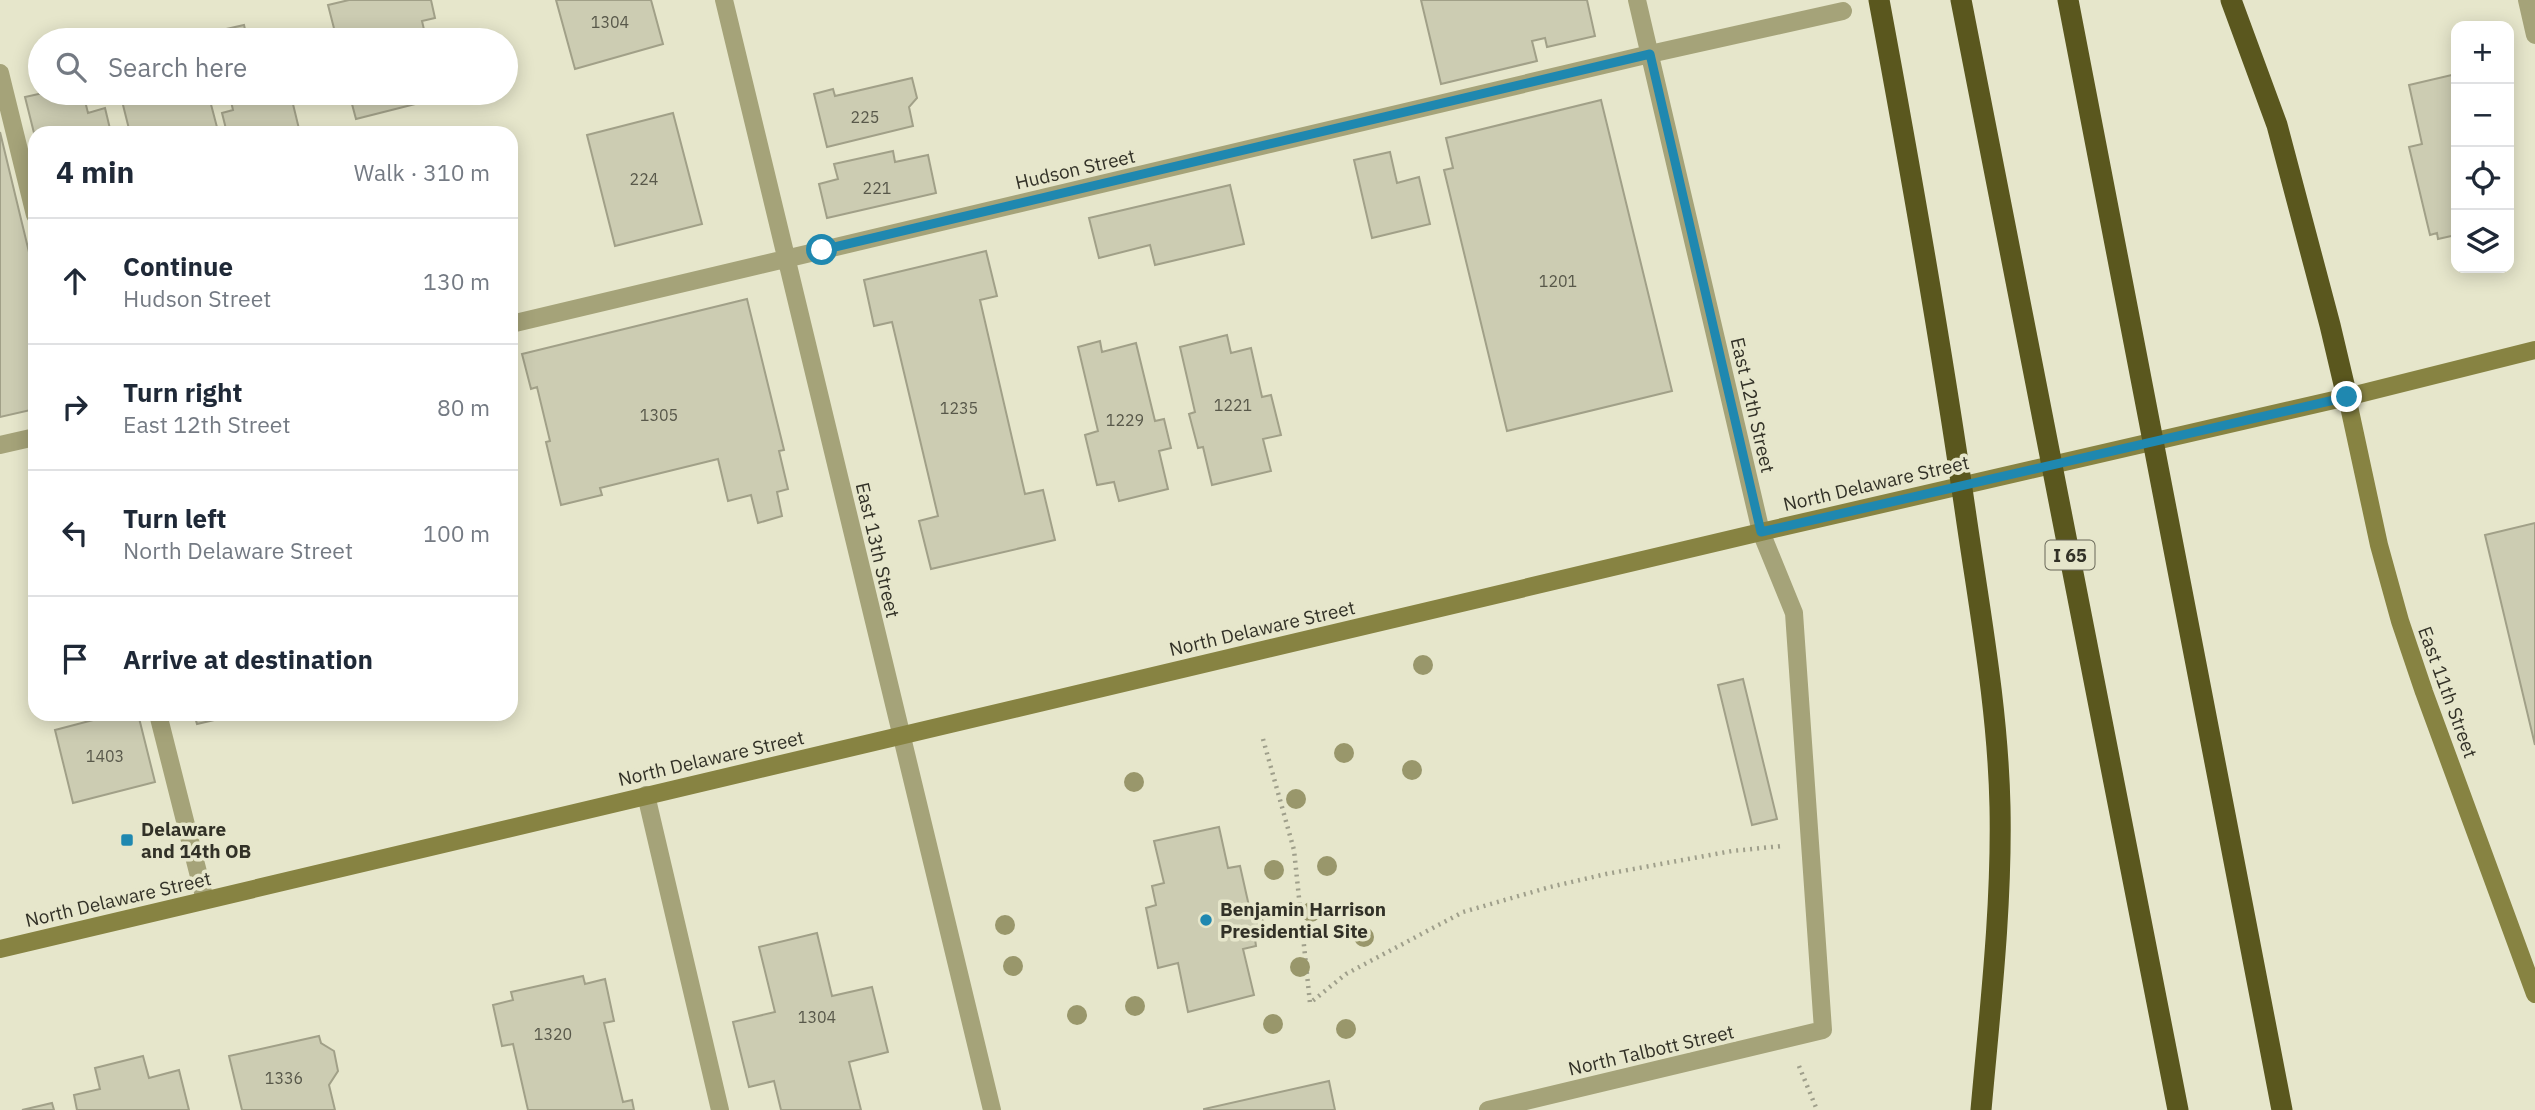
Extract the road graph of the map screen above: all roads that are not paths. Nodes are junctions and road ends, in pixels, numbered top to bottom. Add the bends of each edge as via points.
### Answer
1 (724, 0) edge
2 (1637, 0) edge
3 (1879, 0) edge
4 (1961, 0) edge
5 (2067, 0) edge
6 (2231, 0) edge
7 (2527, 0) edge
8 (1843, 11) dead end
9 (2535, 35) edge
10 (1650, 54) junction
11 (0, 73) edge
12 (28, 187) edge
13 (787, 259) junction
14 (518, 322) edge
15 (2535, 350) edge
16 (2347, 397) junction
17 (28, 439) edge
18 (0, 445) edge
19 (1761, 532) junction
20 (160, 721) edge
21 (901, 735) junction
22 (646, 795) junction
23 (205, 900) junction
24 (0, 949) edge
25 (2535, 994) edge
26 (1823, 1030) joint
27 (720, 1110) edge
28 (992, 1110) edge
29 (1488, 1110) edge
30 (1981, 1110) edge
31 (2178, 1110) edge
32 (2282, 1110) edge

1 - 13 street, East 13th Street
2 - 10 street, East 12th Street
3 - 30 highway via 1951,412 1993,709 2000,805 1999,889
4 - 31 highway, I 65
5 - 32 highway
6 - 16 highway via 2277,125
7 - 9 street
8 - 10 street, Hudson Street
10 - 13 street, Hudson Street
10 - 19 street, East 12th Street
11 - 12 street
13 - 14 street, Hudson Street
13 - 21 street, East 13th Street
15 - 16 main road, North Delaware Street
16 - 19 main road, North Delaware Street
16 - 25 main road, East 11th Street via 2400,621
17 - 18 street
19 - 21 main road, North Delaware Street
19 - 26 street, East 12th Street via 1794,613
20 - 23 street
21 - 22 main road, North Delaware Street
21 - 28 street, East 13th Street
22 - 23 main road, North Delaware Street
22 - 27 street
23 - 24 main road, North Delaware Street
26 - 29 street, North Talbott Street

